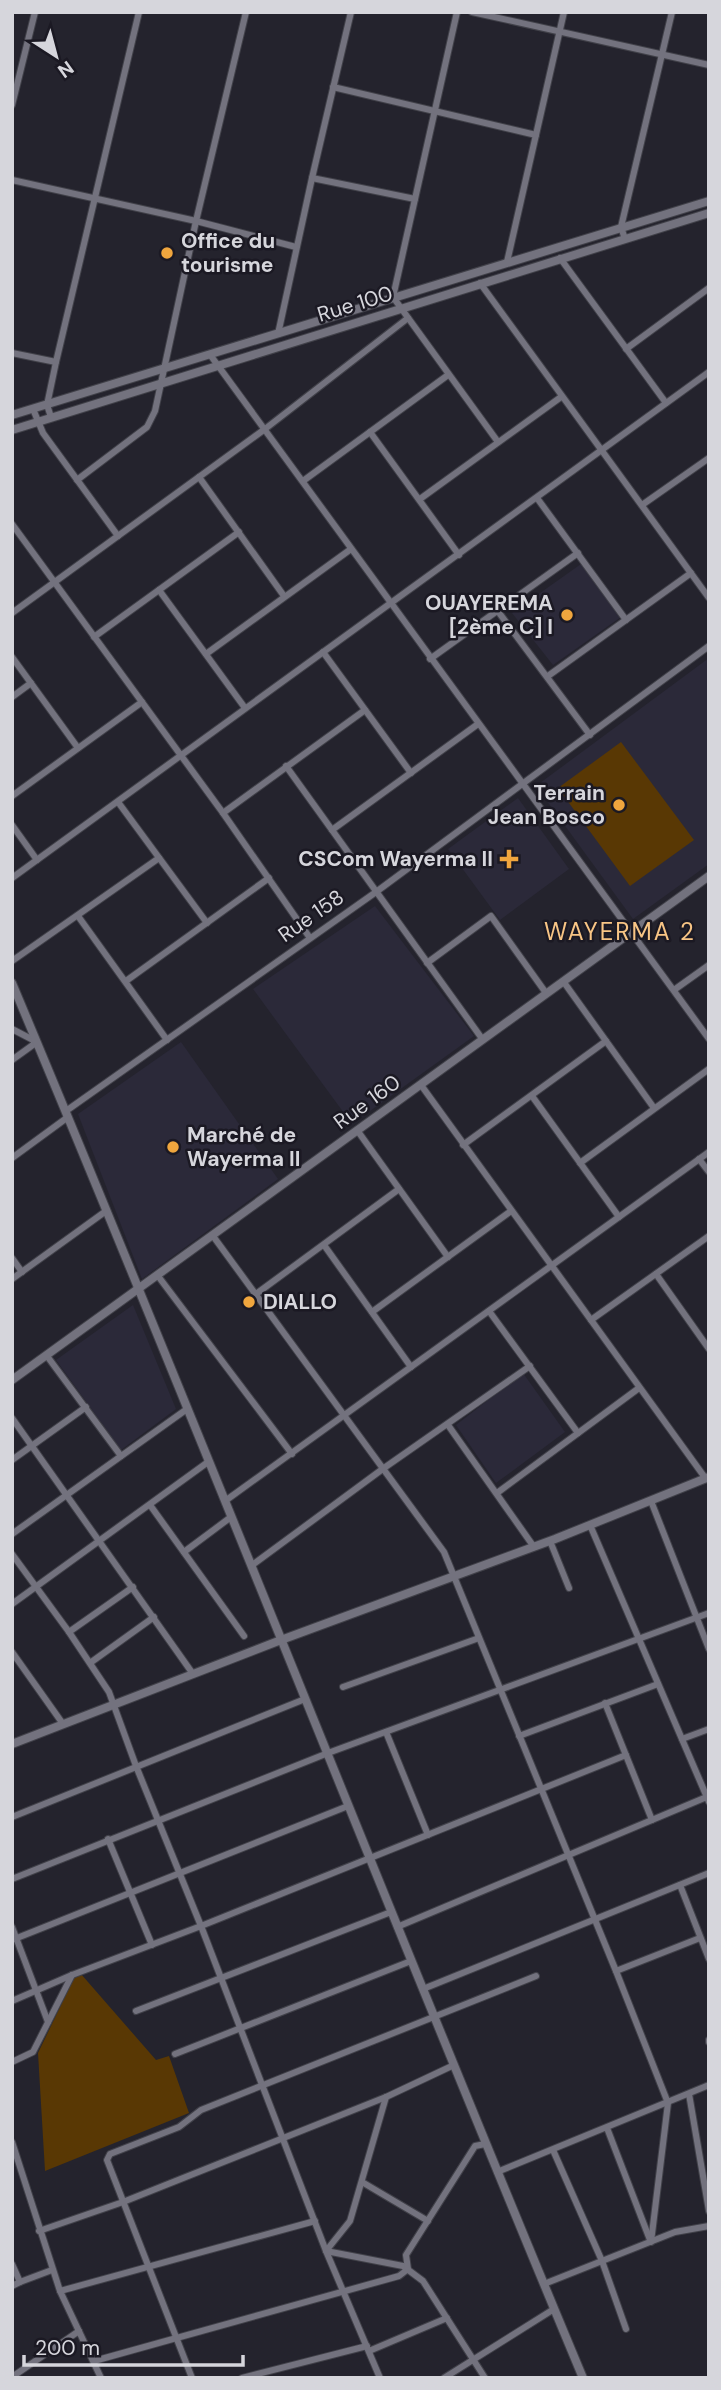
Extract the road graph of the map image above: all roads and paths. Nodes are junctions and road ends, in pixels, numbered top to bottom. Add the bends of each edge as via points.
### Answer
1 (35, 12) edge
2 (139, 12) edge
3 (246, 12) edge
4 (351, 12) edge
5 (457, 12) edge
6 (472, 12) edge
7 (564, 12) edge
8 (672, 12) edge
9 (559, 33) junction
10 (662, 55) junction
11 (709, 65) edge
12 (333, 87) junction
13 (12, 105) edge
14 (434, 111) junction
15 (536, 135) junction
16 (312, 178) junction
17 (12, 180) edge
18 (94, 198) junction
19 (415, 200) junction
20 (709, 201) edge
21 (709, 213) edge
22 (196, 221) junction
23 (621, 228) junction
24 (625, 239) junction
25 (296, 247) junction
26 (560, 258) junction
27 (507, 262) junction
28 (480, 283) junction
29 (709, 288) edge
30 (393, 297) junction
31 (400, 308) junction
32 (408, 318) junction
33 (278, 334) junction
34 (626, 349) junction
35 (12, 353) edge
36 (211, 356) junction
37 (56, 362) junction
38 (218, 365) junction
39 (163, 370) junction
40 (709, 372) edge
41 (448, 375) junction
42 (161, 383) junction
43 (561, 397) junction
44 (666, 403) junction
45 (47, 405) junction
46 (33, 409) junction
47 (12, 415) edge
48 (51, 417) junction
49 (38, 421) junction
50 (12, 429) edge
51 (265, 429) junction
52 (370, 432) junction
53 (498, 442) junction
54 (601, 451) junction
55 (708, 458) edge
56 (199, 477) junction
57 (77, 480) junction
58 (303, 481) junction
59 (537, 498) junction
60 (420, 499) junction
61 (642, 506) junction
62 (12, 524) edge
63 (239, 532) junction
64 (118, 536) junction
65 (351, 549) junction
66 (578, 553) junction
67 (459, 555) junction
68 (691, 573) junction
69 (54, 582) junction
70 (159, 590) junction
71 (284, 596) junction
72 (709, 598) edge
73 (391, 603) junction
74 (497, 610) junction
75 (12, 612) edge
76 (626, 620) junction
77 (94, 637) junction
78 (709, 646) edge
79 (323, 652) junction
80 (206, 654) junction
81 (12, 657) edge
82 (430, 659) junction
83 (548, 676) junction
84 (31, 683) junction
85 (12, 697) edge
86 (142, 702) junction
87 (245, 708) junction
88 (365, 710) junction
89 (478, 724) junction
90 (590, 735) junction
91 (78, 748) junction
92 (181, 755) junction
93 (286, 766) junction
94 (411, 773) junction
95 (522, 783) junction
96 (12, 796) edge
97 (118, 802) junction
98 (223, 813) junction
99 (12, 825) edge
100 (332, 830) junction
101 (159, 858) junction
102 (37, 860) junction
103 (709, 876) edge
104 (12, 878) edge
105 (269, 878) junction
106 (376, 892) junction
107 (78, 916) junction
108 (207, 923) junction
109 (631, 932) junction
110 (310, 938) junction
111 (12, 961) edge
112 (427, 963) junction
113 (709, 965) edge
114 (563, 981) junction
115 (126, 982) junction
116 (12, 984) edge
117 (674, 990) junction
118 (546, 993) junction
119 (12, 1029) edge
120 (709, 1039) edge
121 (167, 1040) junction
122 (483, 1040) junction
123 (606, 1041) junction
124 (37, 1042) junction
125 (12, 1060) edge
126 (709, 1069) edge
127 (421, 1085) junction
128 (532, 1096) junction
129 (654, 1108) junction
130 (67, 1114) junction
131 (357, 1130) junction
132 (463, 1145) junction
133 (709, 1152) edge
134 (12, 1158) edge
135 (699, 1159) junction
136 (580, 1163) junction
137 (709, 1172) edge
138 (399, 1189) junction
139 (106, 1210) junction
140 (511, 1211) junction
141 (619, 1217) junction
142 (213, 1236) junction
143 (709, 1236) edge
144 (324, 1245) junction
145 (448, 1257) junction
146 (12, 1258) edge
147 (551, 1265) junction
148 (22, 1272) junction
149 (656, 1274) junction
150 (158, 1276) junction
151 (12, 1279) edge
152 (138, 1289) junction
153 (256, 1294) junction
154 (489, 1311) junction
155 (372, 1312) junction
156 (591, 1320) junction
157 (706, 1338) edge
158 (709, 1349) edge
159 (47, 1356) junction
160 (530, 1366) junction
161 (411, 1367) junction
162 (12, 1380) edge
163 (639, 1388) junction
164 (86, 1407) junction
165 (187, 1409) junction
166 (344, 1415) junction
167 (12, 1418) edge
168 (448, 1425) junction
169 (578, 1433) junction
170 (32, 1446) junction
171 (292, 1454) junction
172 (121, 1456) junction
173 (12, 1460) edge
174 (208, 1462) junction
175 (384, 1468) junction
176 (707, 1478) edge
177 (497, 1493) junction
178 (67, 1495) junction
179 (650, 1501) junction
180 (225, 1502) junction
181 (150, 1505) junction
182 (231, 1517) junction
183 (590, 1525) junction
184 (12, 1534) edge
185 (100, 1541) junction
186 (550, 1541) junction
187 (534, 1547) junction
188 (184, 1552) junction
189 (12, 1555) edge
190 (251, 1566) junction
191 (454, 1577) junction
192 (36, 1587) junction
193 (133, 1587) junction
194 (569, 1588) dead end
195 (12, 1604) edge
196 (709, 1613) edge
197 (153, 1617) junction
198 (696, 1618) junction
199 (69, 1632) junction
200 (244, 1636) dead end
201 (479, 1638) junction
202 (638, 1639) junction
203 (281, 1640) junction
204 (709, 1649) edge
205 (12, 1652) edge
206 (90, 1663) junction
207 (193, 1674) junction
208 (657, 1684) junction
209 (343, 1686) dead end
210 (500, 1690) junction
211 (305, 1699) junction
212 (605, 1703) junction
213 (112, 1705) junction
214 (63, 1724) junction
215 (709, 1729) edge
216 (386, 1732) junction
217 (519, 1736) junction
218 (681, 1740) junction
219 (12, 1744) edge
220 (328, 1753) junction
221 (626, 1755) junction
222 (136, 1766) junction
223 (541, 1790) junction
224 (708, 1799) edge
225 (348, 1806) junction
226 (12, 1817) edge
227 (157, 1819) junction
228 (652, 1820) junction
229 (428, 1835) junction
230 (108, 1839) junction
231 (568, 1856) junction
232 (370, 1858) junction
233 (709, 1873) edge
234 (179, 1874) junction
235 (12, 1879) edge
236 (680, 1885) junction
237 (130, 1892) junction
238 (391, 1912) junction
239 (595, 1919) junction
240 (201, 1926) junction
241 (12, 1927) edge
242 (397, 1927) junction
243 (701, 1938) junction
244 (14, 1940) edge
245 (152, 1945) junction
246 (709, 1959) edge
247 (411, 1962) junction
248 (616, 1970) junction
249 (72, 1975) junction
250 (536, 1976) dead end
251 (220, 1978) junction
252 (423, 1989) junction
253 (36, 1990) junction
254 (12, 2001) edge
255 (136, 2011) dead end
256 (434, 2016) junction
257 (48, 2022) junction
258 (240, 2029) junction
259 (175, 2054) dead end
260 (12, 2062) edge
261 (454, 2065) junction
262 (709, 2085) edge
263 (263, 2087) junction
264 (689, 2094) junction
265 (386, 2097) junction
266 (668, 2103) junction
267 (607, 2128) junction
268 (282, 2137) junction
269 (12, 2142) edge
270 (485, 2144) junction
271 (553, 2150) junction
272 (497, 2172) junction
273 (362, 2182) junction
274 (123, 2202) junction
275 (709, 2211) edge
276 (315, 2221) junction
277 (428, 2221) junction
278 (709, 2227) edge
279 (39, 2231) junction
280 (651, 2242) junction
281 (326, 2251) junction
282 (602, 2261) junction
283 (12, 2264) edge
284 (149, 2266) junction
285 (408, 2269) junction
286 (52, 2270) junction
287 (19, 2282) junction
288 (544, 2284) junction
289 (12, 2286) edge
290 (60, 2291) junction
291 (344, 2291) junction
292 (555, 2309) junction
293 (447, 2318) junction
294 (626, 2329) dead end
295 (79, 2331) junction
296 (178, 2339) junction
297 (368, 2348) junction
298 (474, 2359) junction
299 (94, 2361) junction
300 (12, 2377) edge
301 (102, 2378) edge
302 (192, 2378) edge
303 (242, 2378) edge
304 (380, 2378) edge
305 (443, 2378) edge
306 (485, 2378) edge
307 (583, 2378) edge

1 - 13 street
2 - 18 street
3 - 22 street
4 - 12 street
5 - 14 street
6 - 9 street
7 - 9 street
8 - 10 street
9 - 10 street
9 - 15 street
10 - 11 street
10 - 23 street
12 - 14 street
12 - 16 street
14 - 15 street
14 - 19 street
15 - 27 street
16 - 19 street
16 - 25 street
17 - 18 street
18 - 22 street
18 - 37 street
19 - 30 street
20 - 23 street
21 - 24 street, Rue 100
22 - 25 street
22 - 39 street
23 - 24 street
23 - 27 street
24 - 26 street, Rue 100
25 - 33 street
26 - 28 street, Rue 100
26 - 34 street
27 - 30 street
28 - 31 street, Rue 100
28 - 43 street
29 - 34 street
30 - 31 street
30 - 33 street
31 - 32 street
31 - 38 street, Rue 100
32 - 41 street
32 - 51 street
33 - 36 street
34 - 44 street
35 - 37 street
36 - 38 street
36 - 39 street
37 - 45 street
38 - 42 street, Rue 100
38 - 51 street
39 - 42 street
39 - 45 street
40 - 44 street
41 - 52 street
41 - 53 street
42 - 48 street, Rue 100
42 - 57 street via 147,427
43 - 53 street
43 - 54 street
44 - 54 street
45 - 46 street
45 - 48 street
46 - 47 street
46 - 49 street
48 - 49 street, Rue 100
49 - 50 street, Rue 100
49 - 57 street
51 - 56 street
51 - 58 street
52 - 58 street
52 - 60 street
53 - 60 street
54 - 59 street
54 - 61 street
55 - 61 street
56 - 63 street
56 - 64 street
57 - 64 street
58 - 65 street
59 - 66 street
59 - 67 street
60 - 67 street
61 - 68 street
62 - 69 street
63 - 70 street
63 - 71 street
64 - 69 street
65 - 71 street
65 - 73 street
66 - 74 street
66 - 76 street
67 - 73 street
68 - 72 street
68 - 76 street
69 - 75 street
69 - 77 street
70 - 77 street
70 - 80 street
71 - 80 street
73 - 79 street
73 - 82 street
74 - 82 street
74 - 83 street
76 - 83 street
77 - 86 street
78 - 90 street, Rue 158
79 - 87 street
79 - 88 street
80 - 87 street
81 - 84 street
82 - 89 street
83 - 90 street
84 - 85 street
84 - 91 street
86 - 91 street
86 - 92 street
87 - 92 street
88 - 93 street
88 - 94 street
89 - 94 street
89 - 95 street
90 - 95 street, Rue 158
91 - 96 street
92 - 97 street
92 - 98 street
93 - 98 street
93 - 100 street
94 - 100 street
95 - 106 street, Rue 158
95 - 109 street
97 - 101 street
97 - 102 street
98 - 105 street
99 - 102 street
100 - 106 street
101 - 107 street
101 - 108 street
102 - 104 street
103 - 109 street, Rue 160
105 - 108 street
105 - 110 street
106 - 110 street, Rue 158
106 - 112 street
107 - 111 street
107 - 115 street
108 - 115 street
109 - 114 street, Rue 160
109 - 117 street
110 - 121 street, Rue 158
112 - 118 street via 491,916
112 - 122 street
113 - 117 street
114 - 118 street, Rue 160
114 - 123 street
115 - 121 street
116 - 124 street
117 - 120 street
118 - 122 street, Rue 160
119 - 124 street
121 - 130 street, Rue 158
122 - 127 street, Rue 160
123 - 128 street
123 - 129 street
124 - 125 street
124 - 130 street
126 - 129 street
127 - 131 street, Rue 160
127 - 132 street
128 - 132 street
128 - 136 street
129 - 136 street
130 - 134 street, Rue 158
130 - 139 street
131 - 138 street
131 - 142 street, Rue 160
132 - 140 street
133 - 135 street
135 - 137 street
135 - 141 street
136 - 141 street
138 - 144 street
138 - 145 street
139 - 148 street
139 - 152 street
140 - 145 street
140 - 147 street
141 - 147 street
142 - 150 street, Rue 160
142 - 153 street
143 - 149 street
144 - 153 street
144 - 155 street
145 - 155 street
146 - 148 street
147 - 154 street
147 - 156 street
148 - 151 street
149 - 156 street
149 - 157 street
150 - 152 street, Rue 160
150 - 171 street
152 - 159 street, Rue 160
152 - 165 street
153 - 166 street
154 - 160 street
154 - 161 street
155 - 161 street
156 - 163 street
157 - 158 street
159 - 162 street, Rue 160
159 - 164 street
160 - 168 street
160 - 169 street
161 - 166 street
163 - 169 street
163 - 176 street
164 - 170 street
164 - 172 street
165 - 172 street
165 - 174 street
166 - 171 street
166 - 175 street
167 - 170 street
168 - 175 street
168 - 177 street
169 - 177 street
170 - 173 street
170 - 178 street
171 - 180 street
172 - 178 street
174 - 180 street
174 - 181 street
175 - 190 street
175 - 191 street via 444,1552
176 - 179 street
177 - 187 street
178 - 184 street
178 - 185 street
179 - 183 street
179 - 198 street
180 - 182 street
181 - 185 street
181 - 188 street
182 - 188 street
182 - 190 street
183 - 186 street
183 - 202 street
185 - 192 street
185 - 193 street
186 - 187 street
186 - 194 street
187 - 191 street
188 - 200 street
189 - 192 street
190 - 203 street
191 - 201 street
191 - 203 street
192 - 195 street
192 - 199 street
193 - 197 street
193 - 199 street
196 - 198 street
197 - 206 street
197 - 207 street
198 - 202 street
198 - 204 street
199 - 206 street
201 - 209 street
201 - 210 street
202 - 208 street
202 - 210 street
203 - 207 street
203 - 211 street
205 - 214 street
206 - 213 street
207 - 213 street
208 - 212 street
208 - 218 street
210 - 216 street
210 - 217 street
211 - 220 street
211 - 222 street
212 - 217 street
212 - 221 street
213 - 214 street
213 - 222 street
214 - 219 street
215 - 218 street
216 - 220 street
216 - 229 street
217 - 223 street
218 - 224 street
220 - 225 street
220 - 227 street
221 - 223 street
221 - 228 street
222 - 226 street
222 - 227 street
223 - 229 street
223 - 231 street
224 - 228 street
225 - 232 street
225 - 234 street
227 - 230 street
227 - 234 street
228 - 231 street
229 - 232 street
230 - 235 street
230 - 237 street
231 - 239 street
231 - 242 street
232 - 238 street
232 - 240 street
233 - 236 street
234 - 237 street
234 - 240 street
236 - 239 street
236 - 243 street
237 - 244 street
237 - 245 street
238 - 242 street
238 - 251 street
239 - 248 street
239 - 252 street
240 - 245 street
240 - 251 street
241 - 244 street
242 - 247 street
243 - 246 street
243 - 248 street
244 - 253 street
245 - 249 street
247 - 252 street
247 - 258 street
248 - 266 street
249 - 253 street
249 - 257 street
250 - 256 street
251 - 255 street
251 - 258 street
252 - 256 street
253 - 254 street
253 - 257 street
256 - 261 street
256 - 263 street
257 - 260 street via 33,2052
258 - 259 street
258 - 263 street
261 - 265 street
261 - 270 street
262 - 264 street
263 - 268 street
263 - 274 street via 201,2110 179,2127 110,2154 107,2160
264 - 266 street
264 - 275 street
265 - 268 street
265 - 273 street
266 - 267 street
266 - 280 street
267 - 271 street
267 - 280 street
268 - 274 street
268 - 276 street
269 - 279 street
270 - 272 street
270 - 277 street via 475,2146
271 - 272 street
271 - 282 street
272 - 288 street
273 - 277 street
273 - 281 street via 351,2221
274 - 279 street
274 - 284 street
276 - 281 street
276 - 284 street
277 - 285 street via 406,2255
278 - 280 street via 675,2232
279 - 286 street
280 - 282 street
281 - 285 street
281 - 291 street
282 - 288 street
282 - 294 street
283 - 287 street
284 - 290 street
284 - 296 street
285 - 291 street via 399,2276
285 - 293 street via 423,2281
286 - 287 street
286 - 290 street
287 - 289 street
288 - 292 street
290 - 295 street
291 - 296 street
291 - 297 street
292 - 298 street
292 - 307 street
293 - 297 street
293 - 298 street
295 - 299 street
295 - 300 street
296 - 299 street
296 - 302 street
297 - 303 street
297 - 304 street
298 - 305 street
298 - 306 street
299 - 301 street

